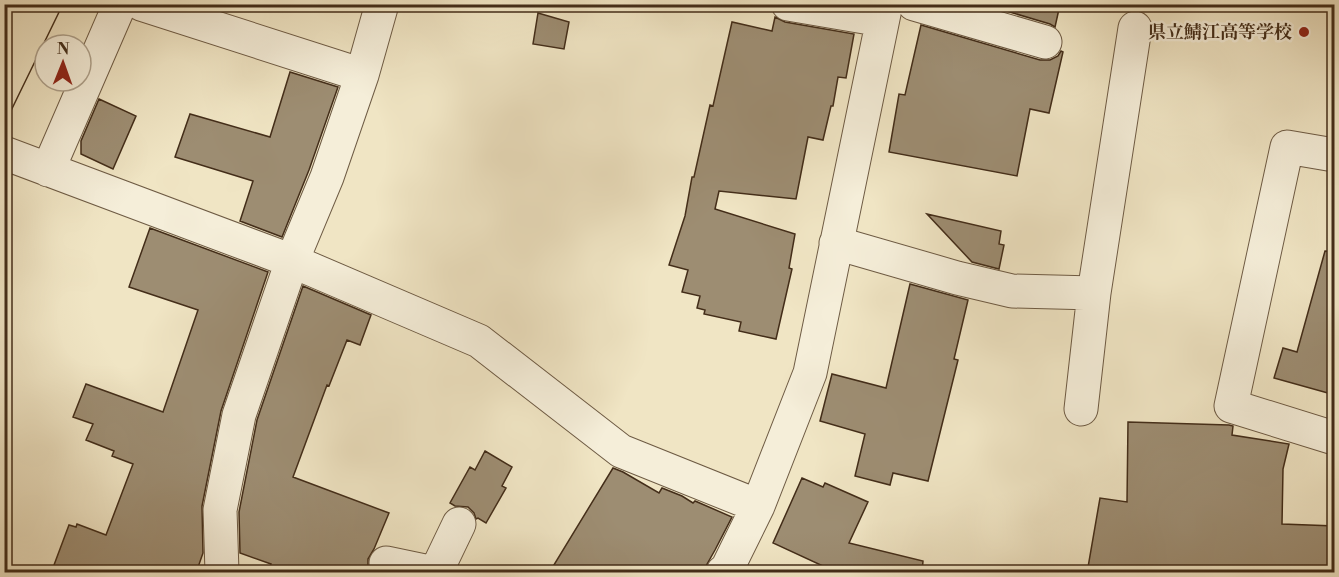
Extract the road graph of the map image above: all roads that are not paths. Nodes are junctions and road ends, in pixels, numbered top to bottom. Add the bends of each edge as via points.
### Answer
1 (120, 4) edge
2 (141, 4) edge
3 (382, 4) edge
4 (788, 4) edge
5 (914, 4) edge
6 (884, 12) edge
7 (1135, 28) dead end
8 (1045, 42) dead end
9 (362, 75) junction
10 (1335, 155) edge
11 (10, 156) edge
12 (48, 170) junction
13 (836, 243) junction
14 (292, 261) junction
15 (1094, 293) junction
16 (1081, 409) dead end
17 (1335, 438) edge
18 (758, 506) junction
19 (459, 524) dead end
20 (386, 562) dead end
21 (727, 571) edge
22 (222, 573) edge
23 (429, 573) edge
24 (436, 573) edge

1 - 12 street
2 - 9 street
3 - 9 street
4 - 6 street
5 - 8 street
6 - 13 street
7 - 15 street
9 - 14 street via 327,177
10 - 17 street via 1287,147 1231,406
11 - 12 street
12 - 14 street
13 - 15 street via 1012,291
13 - 18 street via 810,373
14 - 18 street via 479,341 621,451
14 - 22 street via 239,415 220,510
15 - 16 street
18 - 21 street
19 - 24 street
20 - 23 street

